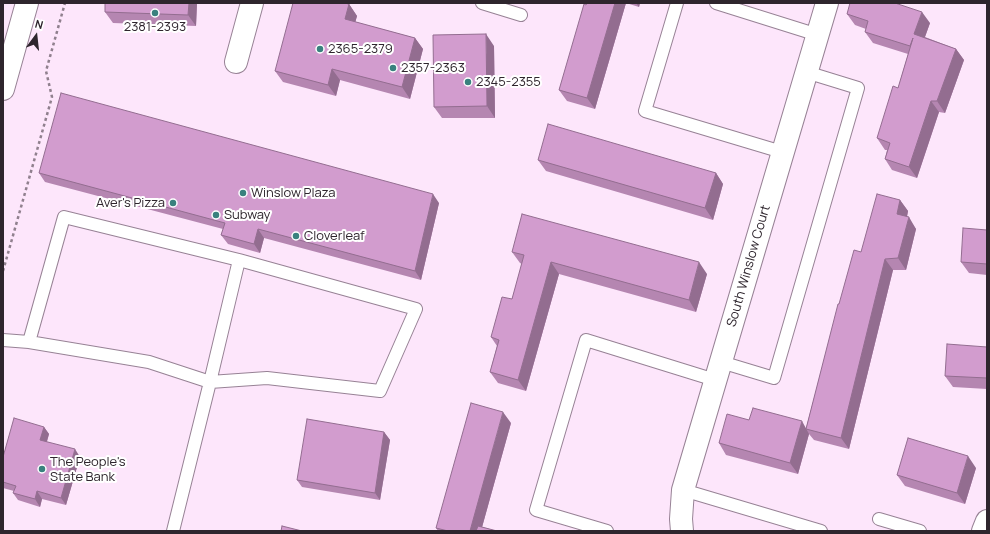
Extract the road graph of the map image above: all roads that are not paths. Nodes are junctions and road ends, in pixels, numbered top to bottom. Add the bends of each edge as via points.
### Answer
1 (27, 3) edge
2 (252, 3) edge
3 (482, 3) edge
4 (677, 3) edge
5 (716, 3) edge
6 (827, 3) edge
7 (521, 15) dead end
8 (818, 35) junction
9 (236, 62) dead end
10 (806, 72) junction
11 (3, 89) edge
12 (782, 152) junction
13 (239, 260) junction
14 (3, 340) edge
15 (29, 342) junction
16 (718, 371) junction
17 (210, 382) junction
18 (683, 490) junction
19 (879, 519) dead end
20 (173, 531) edge
21 (607, 531) edge
22 (682, 531) edge
23 (821, 531) edge
24 (920, 531) edge

1 - 11 street
2 - 9 street
3 - 7 lane
4 - 12 lane via 645,110
5 - 8 lane
6 - 8 street, South Winslow Court
8 - 10 street, South Winslow Court
10 - 12 street, South Winslow Court
10 - 16 lane via 858,88 774,378
12 - 16 street, South Winslow Court
13 - 15 lane via 64,217
13 - 17 lane
13 - 17 lane via 416,310 380,391 267,378
14 - 15 lane
15 - 17 lane via 149,362
16 - 18 street, South Winslow Court
16 - 21 lane via 586,340 536,510
17 - 20 lane
18 - 22 street, South Winslow Court
18 - 23 lane
19 - 24 lane

